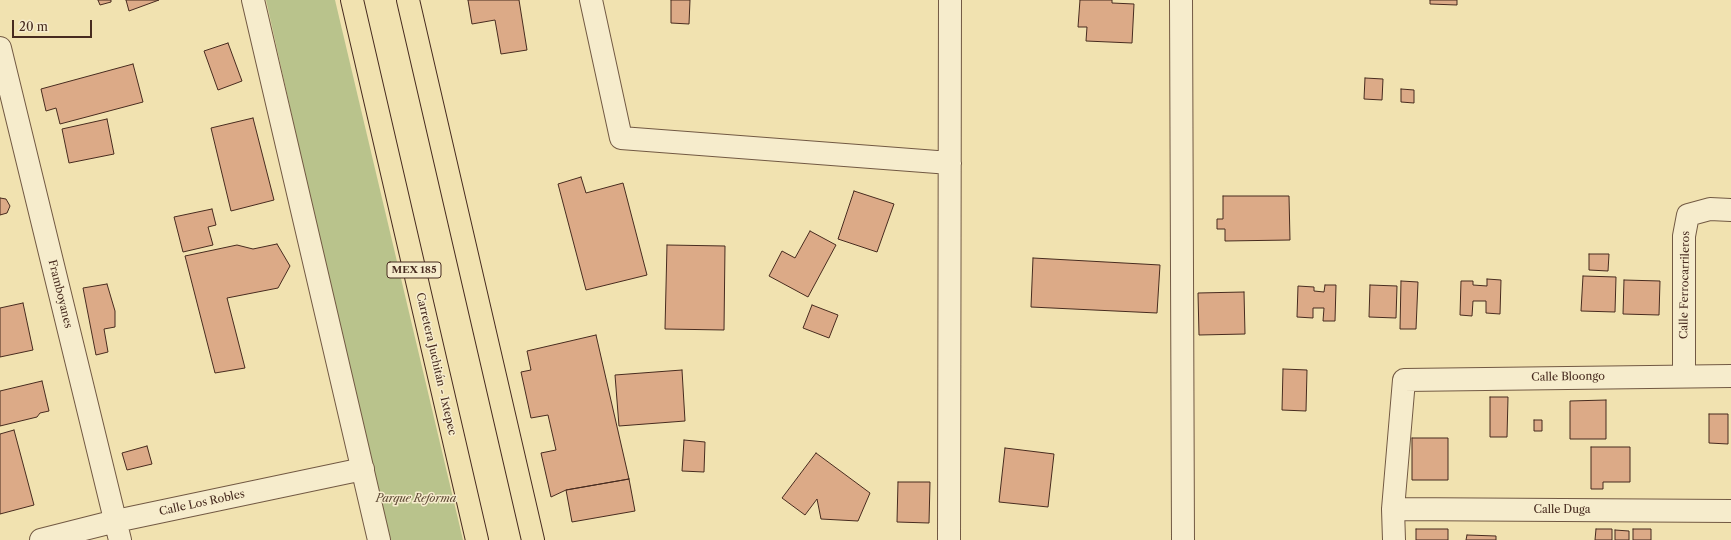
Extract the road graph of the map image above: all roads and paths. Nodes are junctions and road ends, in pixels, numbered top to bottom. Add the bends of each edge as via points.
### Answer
1 (253, 0) edge
2 (352, 0) edge
3 (408, 0) edge
4 (591, 0) edge
5 (950, 0) edge
6 (1181, 0) edge
7 (0, 48) edge
8 (950, 163) junction
9 (1731, 210) edge
10 (1684, 375) junction
11 (1731, 376) edge
12 (363, 469) junction
13 (1393, 509) junction
14 (1731, 511) edge
15 (118, 531) edge
16 (40, 540) edge
17 (379, 540) edge
18 (477, 540) edge
19 (533, 540) edge
20 (949, 540) edge
21 (1183, 540) edge
22 (1394, 540) edge

1 - 12 street
2 - 18 main road, Carretera Juchitán - Ixtepec / MEX 185
3 - 19 main road
4 - 8 street via 621,138
5 - 8 street
6 - 21 street
7 - 15 street, Framboyanes
8 - 20 street
9 - 10 street, Calle Ferrocarrileros via 1710,209 1688,216 1684,236
10 - 11 street, Calle Bloongo
10 - 13 street, Calle Bloongo via 1404,380
12 - 15 street, Calle Los Robles
12 - 17 street
13 - 14 street, Calle Duga
13 - 22 street
15 - 16 street, Calle Los Robles

